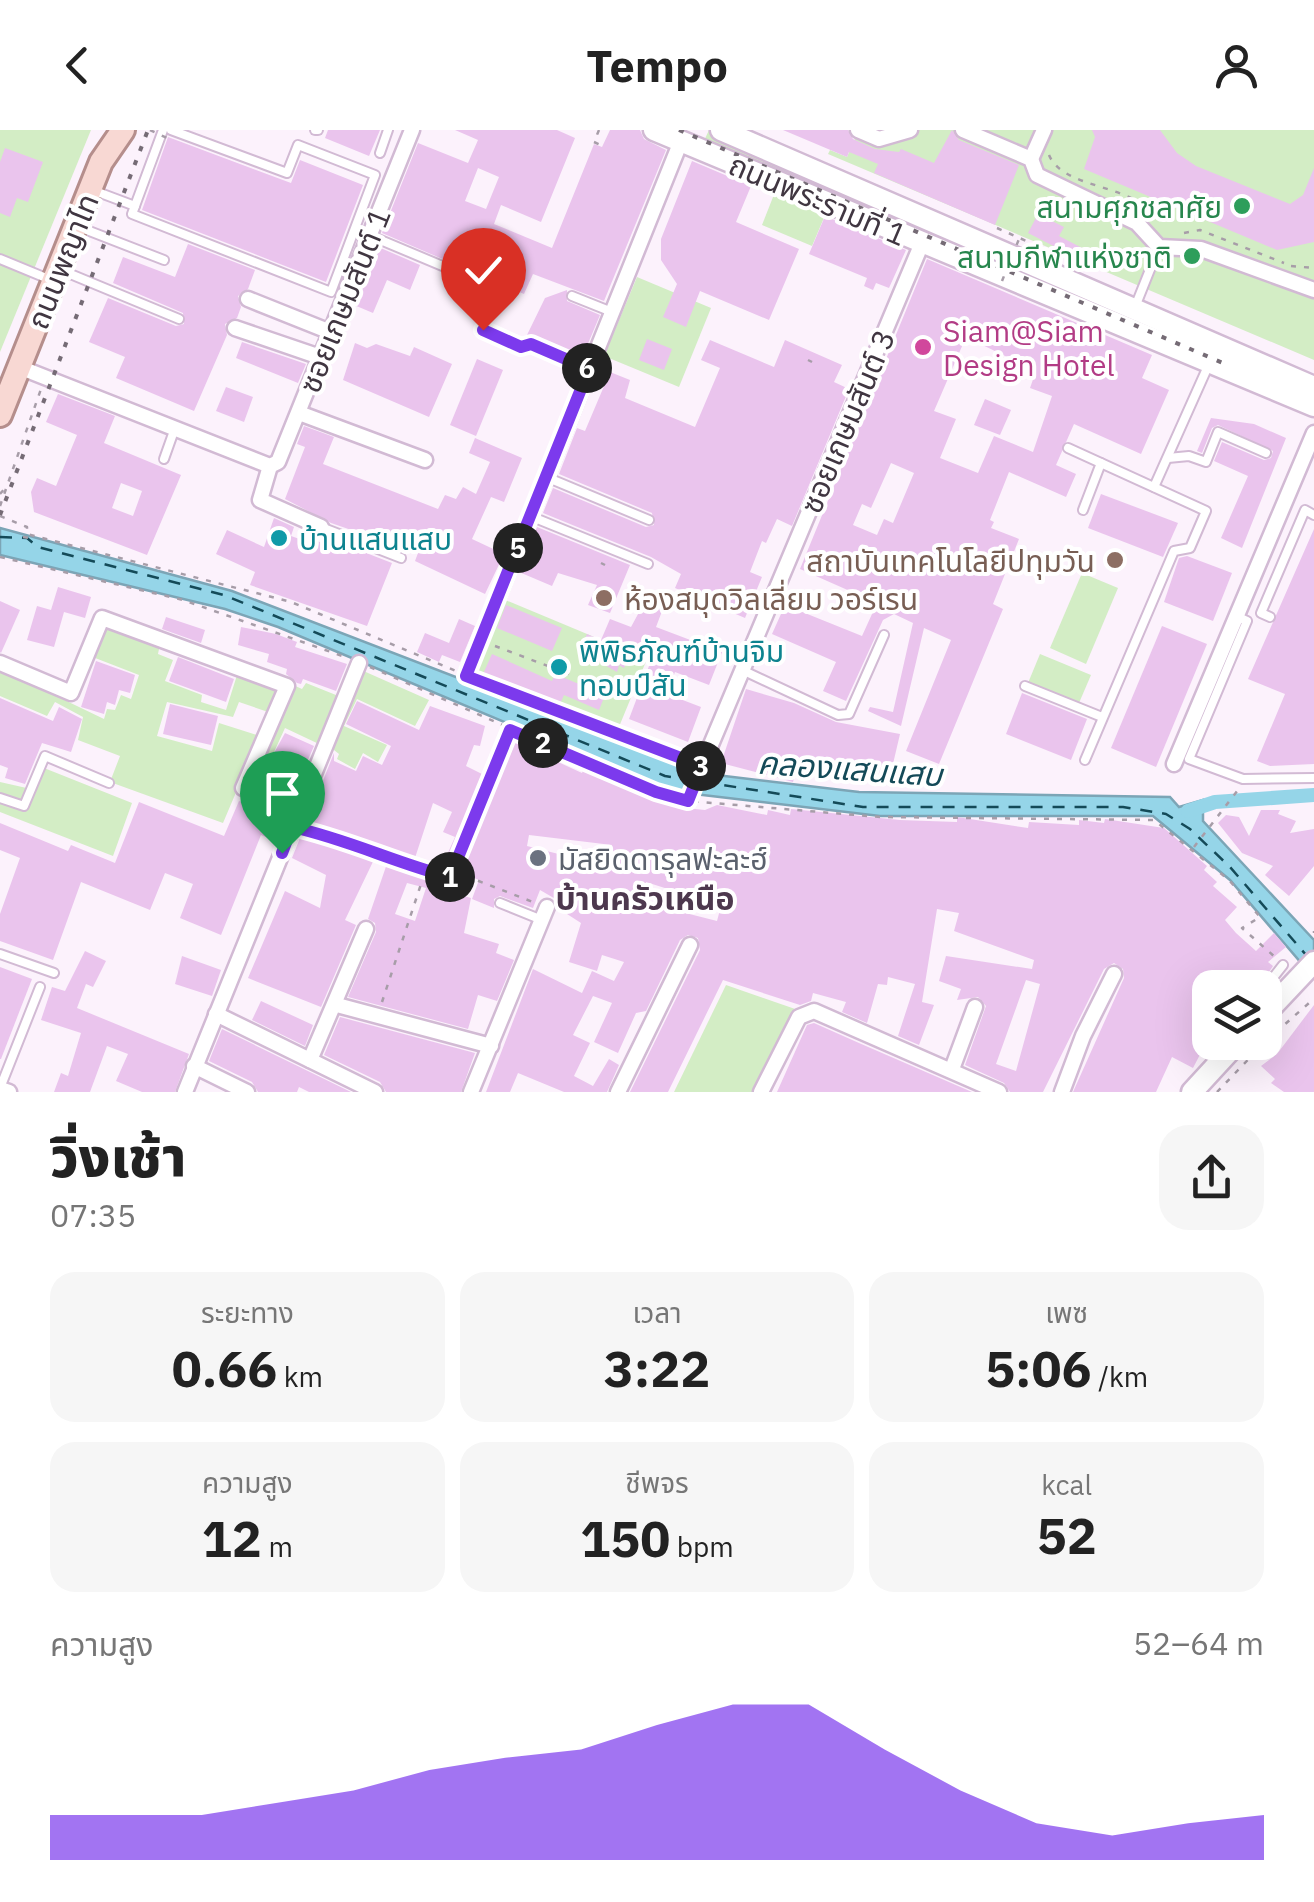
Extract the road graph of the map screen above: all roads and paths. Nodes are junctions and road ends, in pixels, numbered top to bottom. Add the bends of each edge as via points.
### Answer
1 (106, 130) edge
2 (122, 130) edge
3 (150, 130) edge
4 (388, 130) edge
5 (412, 130) edge
6 (599, 130) edge
7 (654, 130) edge
8 (721, 130) edge
9 (858, 130) edge
10 (910, 130) edge
11 (962, 130) edge
12 (1044, 130) edge
13 (167, 133) edge
14 (681, 141) junction
15 (604, 146) dead end
16 (1048, 149) dead end
17 (380, 153) dead end
18 (1031, 159) junction
19 (102, 162) junction
20 (91, 190) junction
21 (136, 206) junction
22 (76, 226) junction
23 (997, 228) dead end
24 (1158, 228) dead end
25 (1179, 234) dead end
26 (370, 236) junction
27 (1019, 240) junction
28 (922, 243) junction
29 (1160, 246) junction
30 (1040, 247) dead end
31 (0, 259) edge
32 (164, 260) dead end
33 (1314, 268) edge
34 (56, 275) junction
35 (471, 278) dead end
36 (1002, 281) dead end
37 (1314, 290) edge
38 (572, 296) dead end
39 (248, 299) dead end
40 (1134, 307) junction
41 (612, 312) junction
42 (179, 319) dead end
43 (236, 328) dead end
44 (483, 330) dead end
45 (333, 333) junction
46 (323, 358) junction
47 (1210, 363) junction
48 (19, 366) junction
49 (589, 369) junction
50 (46, 377) junction
51 (1314, 387) edge
52 (1314, 406) edge
53 (299, 413) junction
54 (0, 416) edge
55 (175, 428) junction
56 (1314, 433) edge
57 (1068, 448) dead end
58 (1266, 452) dead end
59 (1168, 458) junction
60 (164, 459) dead end
61 (425, 460) dead end
62 (1101, 463) junction
63 (270, 466) junction
64 (546, 477) junction
65 (7, 486) junction
66 (1154, 488) junction
67 (0, 494) edge
68 (0, 506) edge
69 (1082, 510) dead end
70 (1314, 514) edge
71 (0, 516) edge
72 (530, 516) junction
73 (650, 520) dead end
74 (321, 527) joint
75 (0, 556) edge
76 (402, 558) dead end
77 (643, 561) dead end
78 (1270, 617) dead end
79 (1242, 619) junction
80 (884, 635) dead end
81 (480, 640) junction
82 (0, 663) edge
83 (359, 663) junction
84 (742, 670) junction
85 (569, 674) dead end
86 (466, 676) junction
87 (1025, 686) dead end
88 (1102, 717) junction
89 (510, 730) junction
90 (1085, 760) dead end
91 (1174, 764) dead end
92 (702, 766) junction
93 (1314, 778) edge
94 (109, 783) dead end
95 (243, 788) dead end
96 (1238, 791) dead end
97 (0, 798) edge
98 (688, 801) junction
99 (292, 827) junction
100 (1194, 848) dead end
101 (425, 870) junction
102 (450, 877) junction
103 (500, 903) dead end
104 (545, 914) junction
105 (366, 929) dead end
106 (690, 945) dead end
107 (0, 954) edge
108 (1314, 962) edge
109 (1284, 965) joint
110 (1280, 970) edge
111 (54, 973) dead end
112 (1114, 974) dead end
113 (40, 988) dead end
114 (1296, 993) junction
115 (1282, 1002) edge
116 (337, 1005) junction
117 (974, 1007) dead end
118 (1314, 1008) edge
119 (1293, 1012) junction
120 (216, 1014) junction
121 (378, 1015) junction
122 (1282, 1024) edge
123 (491, 1046) junction
124 (310, 1060) junction
125 (1227, 1060) edge
126 (1242, 1060) edge
127 (194, 1066) junction
128 (952, 1070) junction
129 (1214, 1082) edge
130 (0, 1088) edge
131 (9, 1092) edge
132 (185, 1092) edge
133 (247, 1092) edge
134 (374, 1092) edge
135 (471, 1092) edge
136 (618, 1092) edge
137 (761, 1092) edge
138 (999, 1092) edge
139 (1062, 1092) edge
140 (1192, 1092) edge

1 - 19 main road, ถนนพญาไท
2 - 19 main road, ถนนพญาไท
3 - 13 path, bridge
4 - 17 lane
5 - 26 street, ซอยเกษมสันต์ 1
6 - 15 path via 594,142
7 - 14 main road, ถนนพระรามที่ 1
8 - 40 main road, ถนนพระรามที่ 1
9 - 10 street via 880,139
11 - 18 street
12 - 18 street
13 - 21 lane
13 - 21 lane via 287,173 298,145 375,175 331,292 132,214
14 - 28 main road, ถนนพระรามที่ 1
14 - 41 street
16 - 24 path via 1060,168 1144,207
18 - 29 street via 1036,175 1137,223
19 - 20 main road, ถนนพญาไท
20 - 21 lane
20 - 22 main road, ถนนพญาไท
22 - 32 lane
22 - 34 main road, ถนนพญาไท
23 - 27 path
25 - 33 path via 1200,230 1292,267
26 - 35 lane
26 - 45 street, ซอยเกษมสันต์ 1
27 - 30 path
27 - 36 path, bridge
28 - 47 main road, ถนนพระรามที่ 1
28 - 84 street, ซอยเกษมสันต์ 3
29 - 37 street via 1201,249
29 - 40 lane
31 - 34 lane
34 - 42 lane
34 - 48 main road, ถนนพญาไท
38 - 41 lane
39 - 45 street
40 - 51 main road, ถนนพระรามที่ 1
41 - 49 street
43 - 46 street
44 - 49 lane
45 - 46 street, ซอยเกษมสันต์ 1
46 - 53 street, ซอยเกษมสันต์ 1
47 - 52 main road, ถนนพระรามที่ 1
47 - 59 lane
48 - 50 street
48 - 54 main road, ถนนพญาไท
49 - 64 street
50 - 55 street
50 - 65 path
53 - 61 street
53 - 63 street, ซอยเกษมสันต์ 1 via 278,462
55 - 60 lane
55 - 63 street
56 - 79 street
57 - 62 lane
58 - 59 lane via 1218,432 1206,462
59 - 66 lane
62 - 66 lane
62 - 69 lane
63 - 74 street via 260,500
64 - 72 street
64 - 73 lane
65 - 67 path
65 - 68 path
66 - 88 lane via 1206,511 1190,548 1174,551
70 - 78 lane via 1305,510 1261,613
71 - 86 path via 28,527 27,537 291,602
72 - 77 lane
72 - 81 street
74 - 76 lane
75 - 83 path via 210,608
79 - 91 street
79 - 93 lane via 1189,759 1242,779
80 - 84 lane via 850,714
81 - 85 path
81 - 86 street
82 - 95 street via 71,692 102,618 286,686
83 - 89 path
83 - 99 street
84 - 92 street, ซอยเกษมสันต์ 3
86 - 92 path
87 - 88 lane
88 - 90 lane
89 - 98 path
89 - 102 path
92 - 98 path
94 - 97 lane via 45,756 24,806
96 - 100 path
98 - 109 path via 880,817 1154,820 1229,880 1260,917 1242,928
99 - 101 path
99 - 120 street
101 - 102 path
101 - 121 path
102 - 104 path via 476,880
103 - 104 lane
104 - 123 street
105 - 116 street
106 - 136 street
107 - 111 lane
108 - 114 main road
109 - 110 lane
112 - 139 street
113 - 130 lane
114 - 115 main road
114 - 119 path
116 - 121 street
116 - 124 street
117 - 128 street
118 - 119 path via 1308,1003
119 - 122 path
120 - 124 street
120 - 127 street
121 - 123 street
123 - 135 street
124 - 134 street
125 - 129 main road
126 - 129 path
127 - 132 street
127 - 133 street
128 - 137 street via 808,1012 799,1017
128 - 138 street
129 - 140 main road
130 - 131 street

